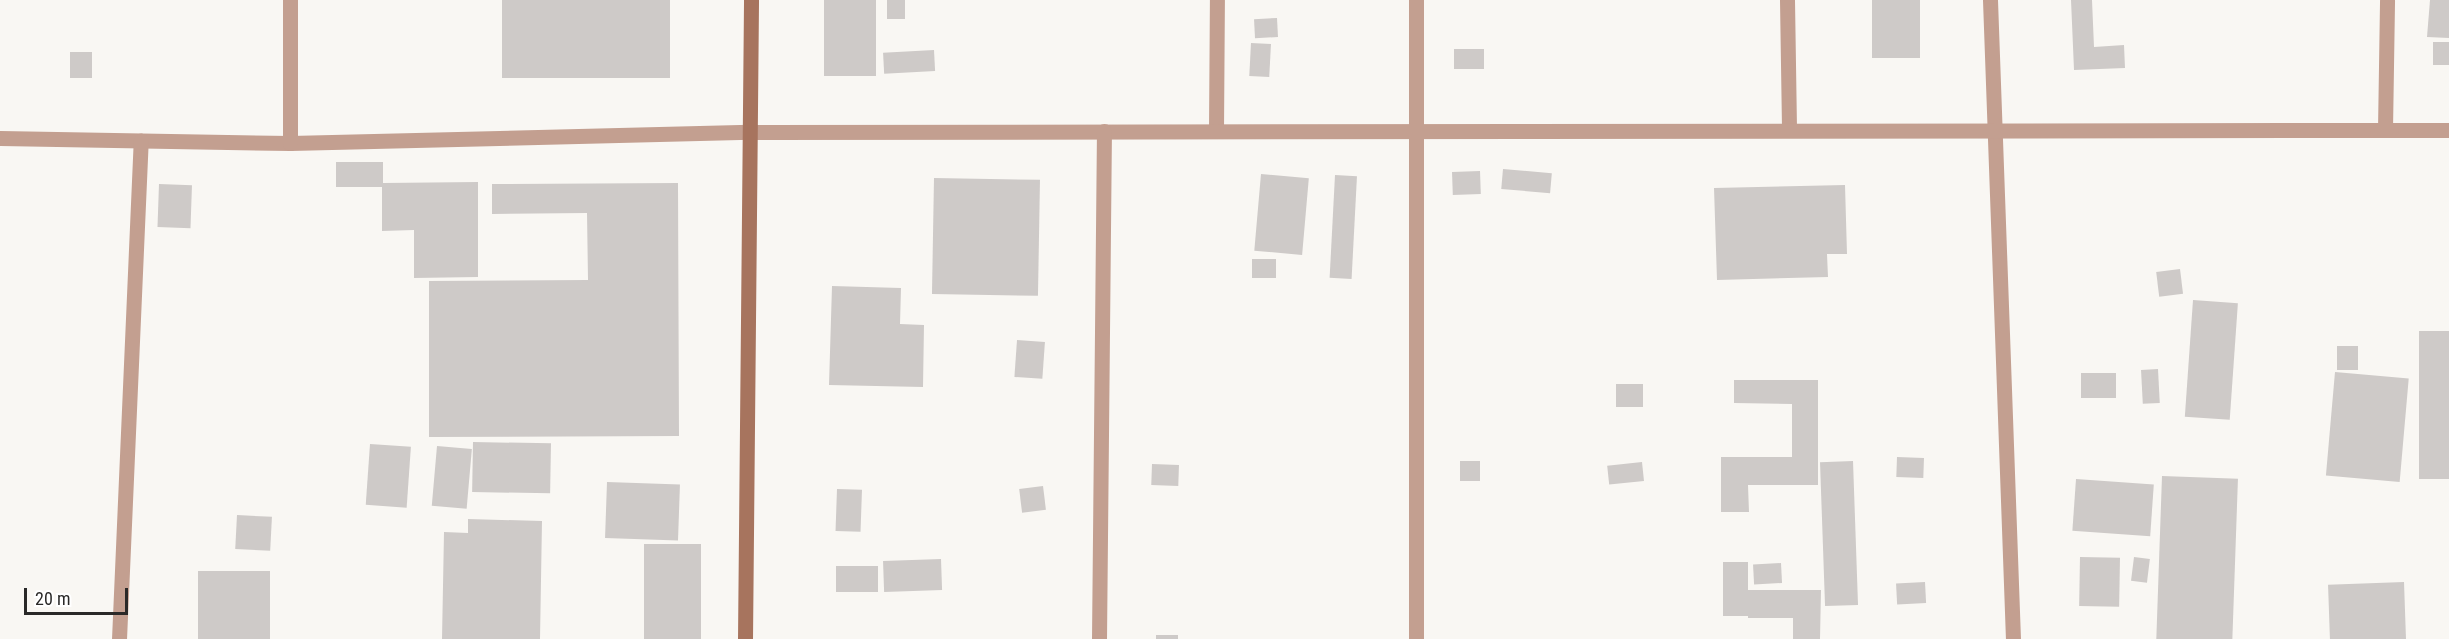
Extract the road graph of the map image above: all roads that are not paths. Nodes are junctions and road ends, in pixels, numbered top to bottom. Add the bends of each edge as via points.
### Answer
1 (290, 0) edge
2 (751, 0) edge
3 (1217, 0) edge
4 (1416, 0) edge
5 (1787, 0) edge
6 (1990, 0) edge
7 (2387, 0) edge
8 (1993, 129) junction
9 (1418, 130) junction
10 (1789, 130) junction
11 (2385, 130) junction
12 (2449, 130) edge
13 (1104, 131) junction
14 (1216, 131) junction
15 (750, 132) junction
16 (0, 138) edge
17 (141, 140) junction
18 (290, 142) junction
19 (119, 639) edge
20 (745, 639) edge
21 (1099, 639) edge
22 (1416, 639) edge
23 (2013, 639) edge

1 - 18 street
2 - 15 street
3 - 14 street
4 - 9 street
5 - 10 street
6 - 8 street
7 - 11 street
8 - 10 street
8 - 11 street
8 - 23 street
9 - 10 street
9 - 14 street
9 - 22 street
11 - 12 street
13 - 14 street
13 - 15 street
13 - 21 street
15 - 18 street
15 - 20 street
16 - 17 street
17 - 18 street
17 - 19 street

